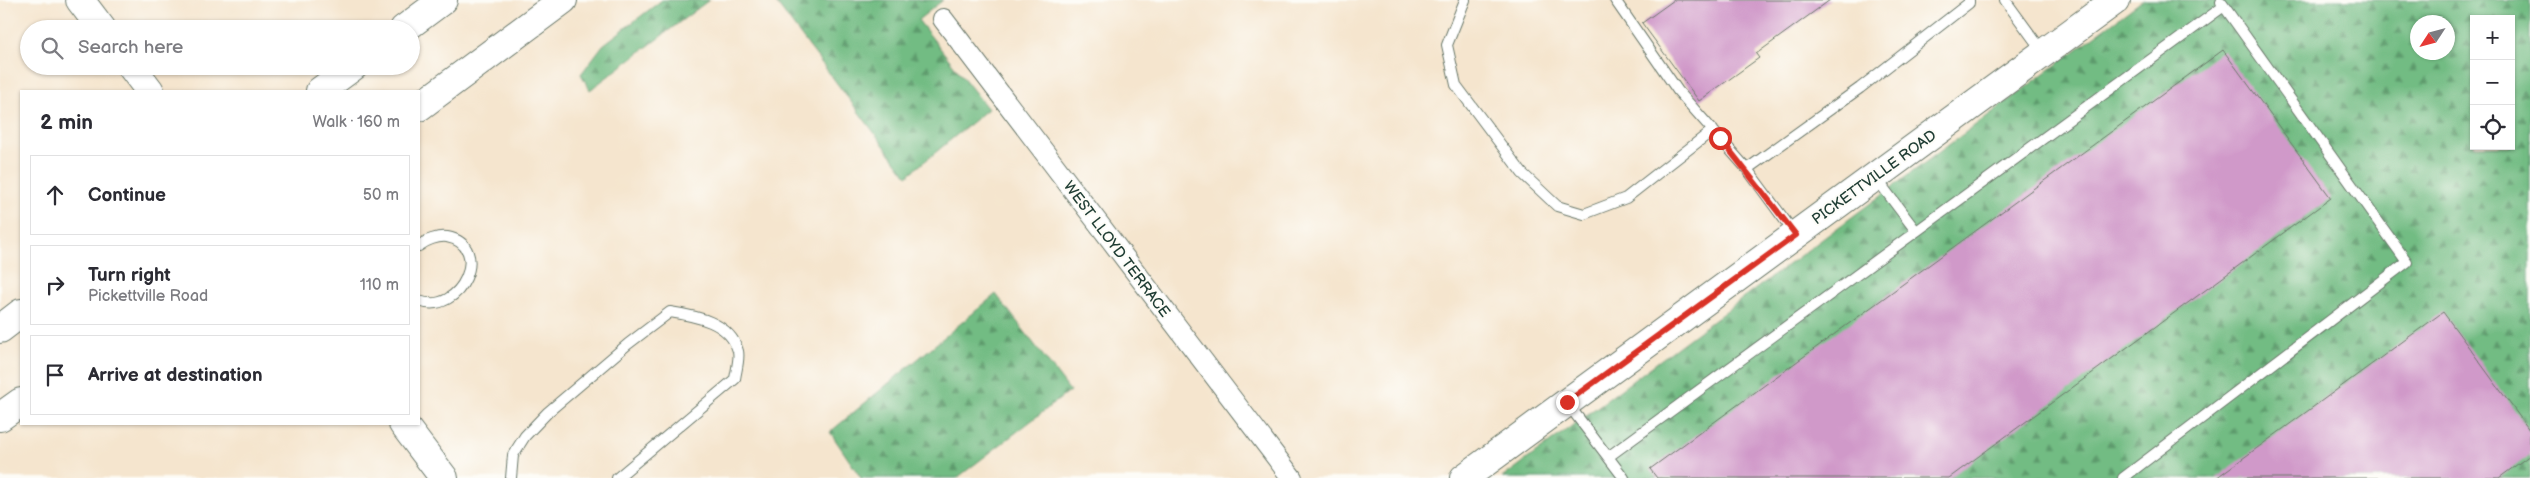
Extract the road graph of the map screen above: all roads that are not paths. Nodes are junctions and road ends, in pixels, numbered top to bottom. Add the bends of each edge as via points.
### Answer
1 (80, 0) edge
2 (443, 0) edge
3 (563, 0) edge
4 (1464, 0) edge
5 (1615, 0) edge
6 (1969, 0) edge
7 (2005, 0) edge
8 (2116, 0) edge
9 (2222, 3) edge
10 (943, 19) dead end
11 (95, 20) edge
12 (416, 20) edge
13 (2043, 53) junction
14 (138, 75) edge
15 (342, 75) edge
16 (149, 90) edge
17 (321, 90) edge
18 (420, 105) edge
19 (1713, 130) junction
20 (1747, 169) junction
21 (1875, 176) junction
22 (1916, 232) junction
23 (1796, 235) junction
24 (420, 246) edge
25 (420, 301) edge
26 (20, 314) edge
27 (0, 329) edge
28 (1567, 402) junction
29 (20, 403) edge
30 (0, 417) edge
31 (404, 425) edge
32 (1608, 457) junction
33 (444, 478) edge
34 (511, 478) edge
35 (617, 478) edge
36 (1292, 478) edge
37 (1464, 478) edge
38 (1624, 478) edge
39 (2123, 478) edge

1 - 11 main road
2 - 12 main road
3 - 18 main road
4 - 19 lane via 1447,45 1456,85 1522,173 1557,206 1584,214 1626,198
5 - 19 lane via 1678,91
6 - 20 lane via 1970,3 1860,88
7 - 13 lane
8 - 13 main road, PICKETTVILLE ROAD
9 - 22 lane
9 - 39 lane via 2407,262
10 - 36 street, WEST LLOYD TERRACE
13 - 21 main road, PICKETTVILLE ROAD
14 - 16 main road
15 - 17 main road
19 - 20 lane
20 - 23 lane
21 - 22 lane
21 - 23 main road, PICKETTVILLE ROAD
22 - 32 lane
23 - 28 main road, PICKETTVILLE ROAD
24 - 25 lane via 440,236 454,238 467,249 471,266 464,283 451,298 437,304
26 - 27 main road
28 - 32 lane
28 - 37 main road, PICKETTVILLE ROAD
29 - 30 main road
31 - 33 main road
32 - 38 lane
34 - 35 lane via 513,455 525,436 548,412 670,312 696,316 727,331 739,352 735,379

